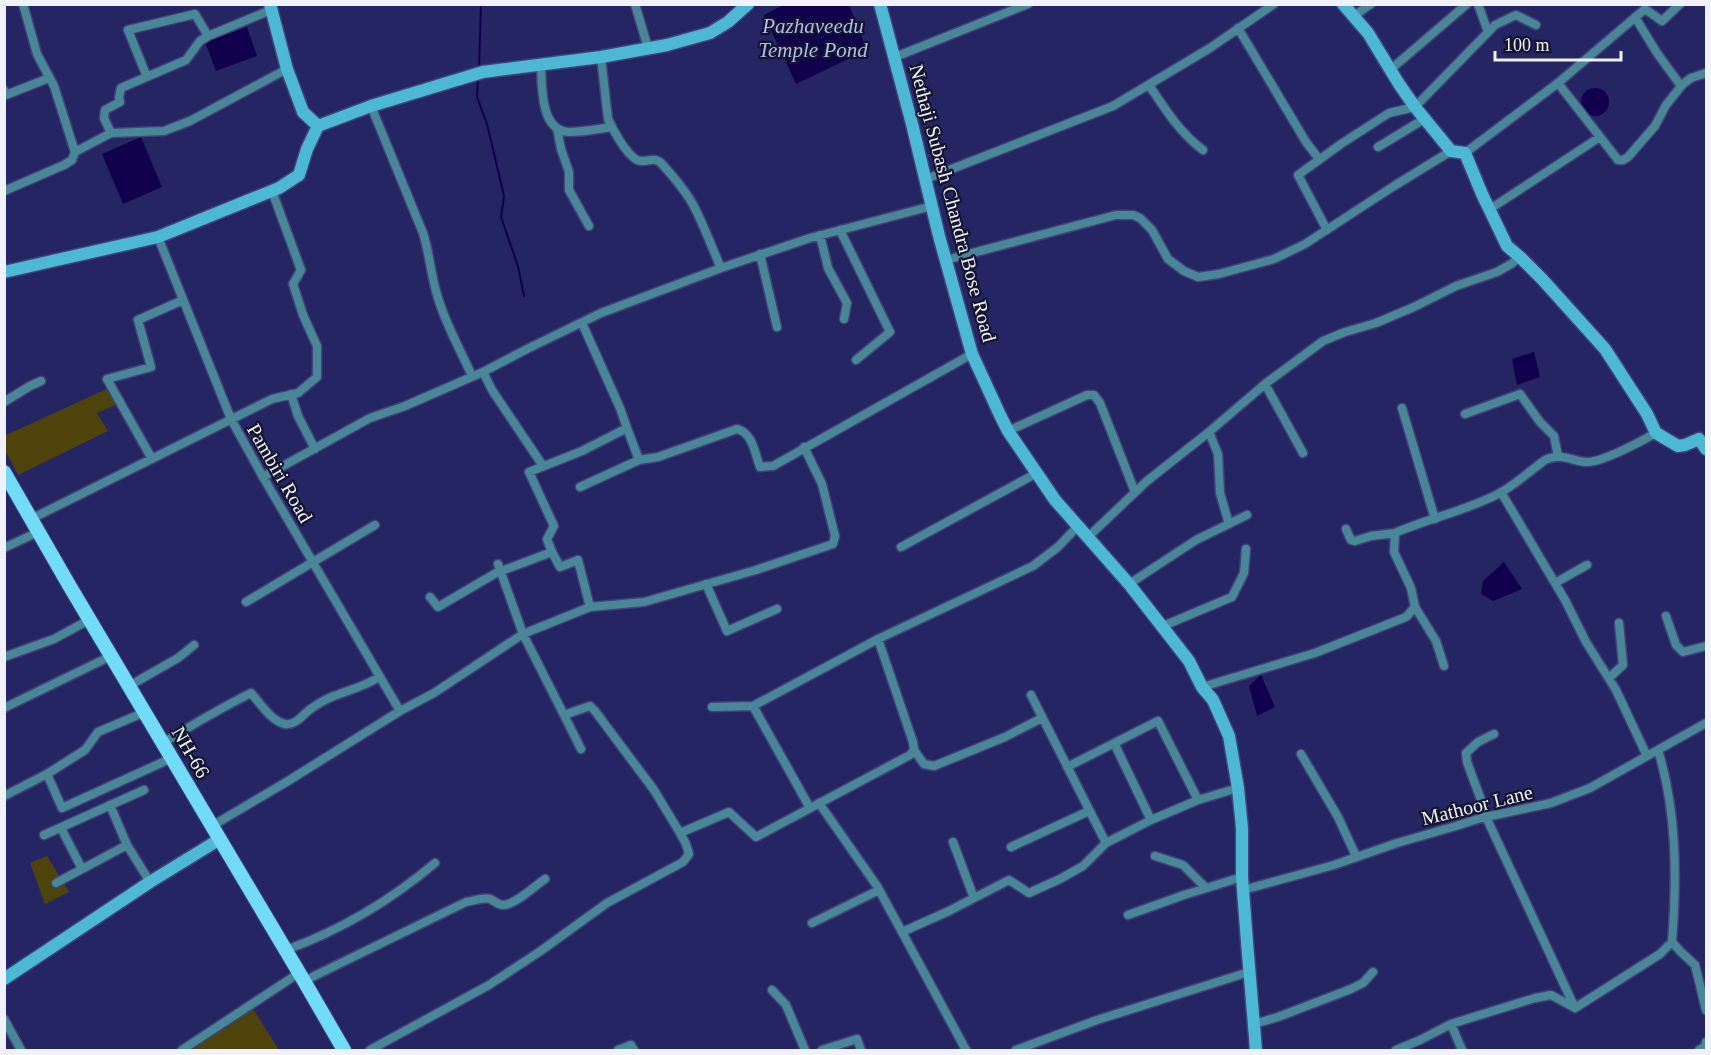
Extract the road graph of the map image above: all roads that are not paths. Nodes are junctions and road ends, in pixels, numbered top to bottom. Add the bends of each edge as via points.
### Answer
1 (23, 4) edge
2 (635, 4) edge
3 (880, 4) edge
4 (1028, 4) edge
5 (1274, 4) edge
6 (1343, 4) edge
7 (1371, 4) edge
8 (1467, 4) edge
9 (1478, 4) edge
10 (1680, 4) edge
11 (746, 5) edge
12 (271, 7) edge
13 (1354, 16) junction
14 (1635, 17) junction
15 (1536, 25) dead end
16 (1238, 28) junction
17 (1488, 32) junction
18 (208, 36) junction
19 (648, 48) junction
20 (601, 57) junction
21 (895, 57) junction
22 (541, 65) junction
23 (287, 69) junction
24 (1390, 70) junction
25 (1707, 73) edge
26 (147, 77) junction
27 (50, 78) junction
28 (1558, 83) junction
29 (1149, 86) junction
30 (1681, 86) junction
31 (4, 90) edge
32 (371, 106) junction
33 (1415, 107) junction
34 (1426, 118) junction
35 (318, 126) junction
36 (612, 127) junction
37 (556, 128) junction
38 (111, 133) junction
39 (1600, 137) junction
40 (1378, 147) dead end
41 (1203, 150) dead end
42 (1452, 151) junction
43 (75, 153) junction
44 (1465, 153) junction
45 (1319, 159) junction
46 (926, 179) junction
47 (4, 191) edge
48 (272, 191) junction
49 (932, 206) junction
50 (1490, 209) junction
51 (589, 226) dead end
52 (840, 230) junction
53 (1327, 230) junction
54 (819, 235) junction
55 (158, 237) junction
56 (760, 254) junction
57 (1520, 257) junction
58 (946, 260) junction
59 (721, 268) junction
60 (4, 272) edge
61 (183, 300) junction
62 (844, 319) dead end
63 (582, 323) junction
64 (777, 327) dead end
65 (972, 354) junction
66 (856, 360) dead end
67 (483, 372) junction
68 (472, 376) junction
69 (41, 381) dead end
70 (1265, 384) junction
71 (291, 394) junction
72 (4, 402) edge
73 (1402, 408) dead end
74 (1465, 414) dead end
75 (231, 419) junction
76 (627, 428) junction
77 (1008, 431) junction
78 (1209, 432) junction
79 (1656, 433) junction
80 (1704, 441) edge
81 (804, 447) junction
82 (315, 449) junction
83 (1303, 453) dead end
84 (1558, 456) junction
85 (152, 459) junction
86 (639, 460) junction
87 (543, 466) junction
88 (4, 472) edge
89 (1037, 473) junction
90 (262, 477) junction
91 (580, 487) dead end
92 (1135, 492) junction
93 (1501, 492) junction
94 (1247, 515) dead end
95 (31, 519) junction
96 (1435, 519) junction
97 (1229, 524) junction
98 (375, 525) dead end
99 (1078, 526) junction
100 (1346, 529) dead end
101 (38, 532) junction
102 (1395, 533) junction
103 (1088, 537) junction
104 (901, 547) dead end
105 (4, 548) edge
106 (1246, 549) dead end
107 (552, 552) junction
108 (313, 563) junction
109 (1587, 565) dead end
110 (500, 567) junction
111 (1555, 583) junction
112 (706, 584) junction
113 (1129, 584) junction
114 (430, 597) dead end
115 (246, 602) dead end
116 (590, 607) junction
117 (1415, 607) junction
118 (777, 609) dead end
119 (1666, 616) dead end
120 (89, 620) junction
121 (1619, 623) dead end
122 (1163, 626) junction
123 (523, 634) junction
124 (878, 639) junction
125 (194, 645) dead end
126 (1707, 646) edge
127 (111, 656) junction
128 (4, 657) edge
129 (1444, 666) dead end
130 (380, 677) junction
131 (1609, 678) junction
132 (129, 686) junction
133 (1202, 687) junction
134 (1031, 695) dead end
135 (753, 706) junction
136 (712, 707) dead end
137 (4, 708) edge
138 (400, 711) junction
139 (145, 712) junction
140 (564, 715) junction
141 (1042, 717) junction
142 (1707, 723) edge
143 (1494, 734) dead end
144 (163, 742) junction
145 (1115, 744) junction
146 (581, 749) dead end
147 (914, 750) junction
148 (1658, 750) junction
149 (1301, 754) dead end
150 (1647, 756) junction
151 (172, 758) junction
152 (1067, 767) junction
153 (47, 774) junction
154 (1238, 788) junction
155 (144, 790) dead end
156 (4, 796) edge
157 (1198, 800) junction
158 (819, 802) junction
159 (110, 805) junction
160 (810, 808) junction
161 (1089, 811) junction
162 (1486, 816) junction
163 (1151, 820) junction
164 (212, 826) junction
165 (61, 828) junction
166 (680, 833) junction
167 (44, 835) dead end
168 (220, 839) junction
169 (953, 842) dead end
170 (1106, 843) junction
171 (128, 845) junction
172 (1011, 847) dead end
173 (1155, 856) dead end
174 (1356, 856) junction
175 (435, 863) dead end
176 (82, 869) junction
177 (545, 879) dead end
178 (150, 882) junction
179 (56, 883) dead end
180 (1243, 884) junction
181 (1206, 888) junction
182 (879, 890) junction
183 (974, 898) junction
184 (1128, 915) dead end
185 (812, 923) dead end
186 (902, 933) junction
187 (1672, 942) junction
188 (286, 950) junction
189 (1707, 962) edge
190 (1695, 965) junction
191 (1249, 972) junction
192 (1373, 972) dead end
193 (302, 977) junction
194 (4, 979) edge
195 (772, 990) dead end
196 (1575, 1008) junction
197 (1707, 1010) edge
198 (4, 1019) edge
199 (1254, 1024) junction
200 (1451, 1024) junction
201 (1706, 1045) edge
202 (21, 1050) edge
203 (182, 1050) edge
204 (344, 1050) edge
205 (370, 1050) edge
206 (618, 1050) edge
207 (634, 1050) edge
208 (805, 1050) edge
209 (822, 1050) edge
210 (861, 1050) edge
211 (966, 1050) edge
212 (1016, 1050) edge
213 (1257, 1050) edge
214 (1396, 1050) edge
215 (1461, 1050) edge
216 (1699, 1050) edge

1 - 27 street via 37,54
2 - 19 street
3 - 21 main road, Nethaji Subash Chandra Bose Road
4 - 21 street
5 - 16 street
6 - 13 main road
7 - 13 street
8 - 24 street
9 - 17 street
10 - 14 street via 1662,21 1645,9
11 - 19 main road via 710,33
12 - 18 street
12 - 23 main road
13 - 24 main road
14 - 28 street
14 - 30 street
15 - 17 street via 1516,15
16 - 29 street
16 - 45 street
17 - 33 street
18 - 26 street via 186,60
18 - 26 street via 195,14 128,30
19 - 20 main road
20 - 22 main road
20 - 36 street
21 - 46 main road, Nethaji Subash Chandra Bose Road
22 - 32 main road via 483,72
22 - 37 street via 543,103
23 - 35 main road via 303,112
23 - 38 street via 164,131
24 - 33 main road
25 - 30 street
26 - 38 street via 121,88 120,102 105,110
27 - 31 street via 6,94
27 - 43 street
28 - 39 street
28 - 44 street
29 - 41 street via 1189,140
29 - 46 street via 1113,106
30 - 39 street via 1655,126 1628,157 1618,160
32 - 35 main road
32 - 68 street via 423,234 441,308
33 - 34 main road
33 - 45 street via 1389,113
34 - 40 street
34 - 42 main road
35 - 48 main road via 299,175
36 - 37 street via 568,132
36 - 59 street via 631,155 637,160 659,161 690,200
37 - 51 street via 569,172 569,190
38 - 43 street
39 - 50 street
42 - 44 main road
42 - 53 street
43 - 47 street via 64,165
44 - 50 main road
45 - 53 street via 1298,175
46 - 49 main road, Nethaji Subash Chandra Bose Road
48 - 55 main road
48 - 71 street via 301,270 293,284 317,346 317,377
49 - 52 street
49 - 58 main road, Nethaji Subash Chandra Bose Road
50 - 57 main road via 1507,246
52 - 54 street
52 - 66 street via 890,332
53 - 58 street via 1274,259 1198,277 1168,260 1152,230 1133,215 1116,215
54 - 56 street
54 - 62 street via 828,268 847,303
55 - 60 main road
55 - 61 street, Pambiri Road
56 - 59 street
56 - 64 street
57 - 70 street via 1497,272 1456,286 1369,326 1323,341
57 - 79 main road via 1605,350
58 - 65 main road, Nethaji Subash Chandra Bose Road
59 - 63 street
61 - 75 street, Pambiri Road
61 - 85 street via 138,320 151,367 107,379
63 - 67 street
63 - 76 street
65 - 77 main road, Nethaji Subash Chandra Bose Road
65 - 81 street
67 - 68 street
67 - 87 street
68 - 82 street via 370,418
69 - 72 street
70 - 78 street
70 - 83 street
71 - 75 street
71 - 82 street
73 - 96 street
74 - 84 street via 1520,394 1554,436
75 - 85 street
75 - 90 street, Pambiri Road
76 - 86 street
76 - 87 street
77 - 89 main road, Nethaji Subash Chandra Bose Road
77 - 92 street via 1094,395
78 - 92 street
78 - 97 street via 1218,454 1220,493
79 - 80 main road via 1678,446
79 - 84 street via 1595,461
81 - 86 street via 773,466 760,467 750,438 737,429
81 - 112 street via 822,484 835,536 833,544
82 - 90 street
84 - 93 street via 1545,460
85 - 95 street
86 - 91 street
87 - 107 street via 529,472 554,526 547,539
88 - 95 main road, NH-66
89 - 99 main road, Nethaji Subash Chandra Bose Road
89 - 104 street
90 - 108 street, Pambiri Road
92 - 103 street
93 - 96 street
93 - 111 street
94 - 97 street
95 - 101 main road, NH-66
96 - 102 street
97 - 113 street via 1196,540
98 - 108 street
99 - 103 main road, Nethaji Subash Chandra Bose Road
99 - 124 street via 1033,566
100 - 102 street via 1355,542
101 - 105 street
101 - 120 main road, NH-66
102 - 117 street via 1394,552 1411,588
103 - 113 main road, Nethaji Subash Chandra Bose Road
106 - 122 street via 1244,573 1232,597
107 - 110 street
107 - 116 street via 560,567 578,560
108 - 115 street
108 - 130 street, Pambiri Road
109 - 111 street
110 - 114 street via 438,607
110 - 123 street
111 - 131 street
112 - 116 street via 644,602
112 - 118 street via 727,631
113 - 122 main road, Nethaji Subash Chandra Bose Road
116 - 123 street
117 - 129 street via 1436,641
117 - 133 street via 1406,617 1315,653
119 - 126 street via 1676,645 1683,652
120 - 127 main road, NH-66
120 - 128 street via 54,639
121 - 131 street via 1623,665
122 - 133 main road, Nethaji Subash Chandra Bose Road via 1189,661
123 - 138 street
123 - 140 street
124 - 135 street
124 - 147 street
125 - 132 street
127 - 132 main road, NH-66
127 - 137 street
130 - 138 street, Pambiri Road
130 - 144 street via 368,685 334,695 287,724 276,720 251,693
131 - 150 street
132 - 139 main road, NH-66
133 - 154 main road, Nethaji Subash Chandra Bose Road via 1213,700 1229,736
134 - 141 street
135 - 136 street
135 - 160 street
138 - 164 street
139 - 144 main road, NH-66
139 - 153 street via 98,732 85,750
140 - 146 street
140 - 166 street via 590,706 596,711
141 - 147 street via 934,766 924,764
141 - 152 street
142 - 148 street, Mathoor Lane
143 - 162 street via 1466,753
144 - 151 main road, NH-66
145 - 152 street
145 - 157 street via 1158,721
145 - 163 street
147 - 158 street
148 - 150 street, Mathoor Lane
148 - 187 street via 1674,835
149 - 174 street
150 - 162 street, Mathoor Lane via 1590,788 1551,803
151 - 153 street via 62,808
151 - 164 main road, NH-66
152 - 161 street
153 - 156 street
154 - 157 street
154 - 180 main road, Nethaji Subash Chandra Bose Road
155 - 159 street
157 - 163 street
158 - 160 street
158 - 182 street
159 - 165 street
159 - 171 street
160 - 166 street via 756,837 729,812
161 - 170 street
161 - 172 street
162 - 174 street, Mathoor Lane
162 - 196 street
163 - 170 street
164 - 168 main road, NH-66
165 - 167 street
165 - 176 street
166 - 205 street via 689,854 683,862 620,894 489,985
168 - 178 main road
168 - 188 main road, NH-66
169 - 183 street
170 - 183 street via 1083,866 1029,893 1009,880
171 - 176 street
171 - 178 street
173 - 181 street via 1183,865
174 - 180 street, Mathoor Lane
175 - 188 street via 386,901 330,932
176 - 179 street
177 - 193 street via 507,904 485,898 466,902
178 - 194 main road
180 - 181 street, Mathoor Lane
180 - 191 main road, Nethaji Subash Chandra Bose Road
181 - 184 street, Mathoor Lane
182 - 185 street
182 - 186 street
183 - 186 street
186 - 211 street
187 - 190 street
187 - 196 street via 1660,954
188 - 193 main road, NH-66
189 - 190 street
190 - 197 street
191 - 199 main road, Nethaji Subash Chandra Bose Road
191 - 212 street
192 - 199 street via 1351,989
193 - 203 street
193 - 204 main road, NH-66
195 - 208 street via 786,1005
196 - 200 street via 1551,995
198 - 202 street
199 - 213 main road, Nethaji Subash Chandra Bose Road
200 - 214 street
200 - 215 street
201 - 216 street
206 - 207 street via 631,1045
209 - 210 street via 857,1039

